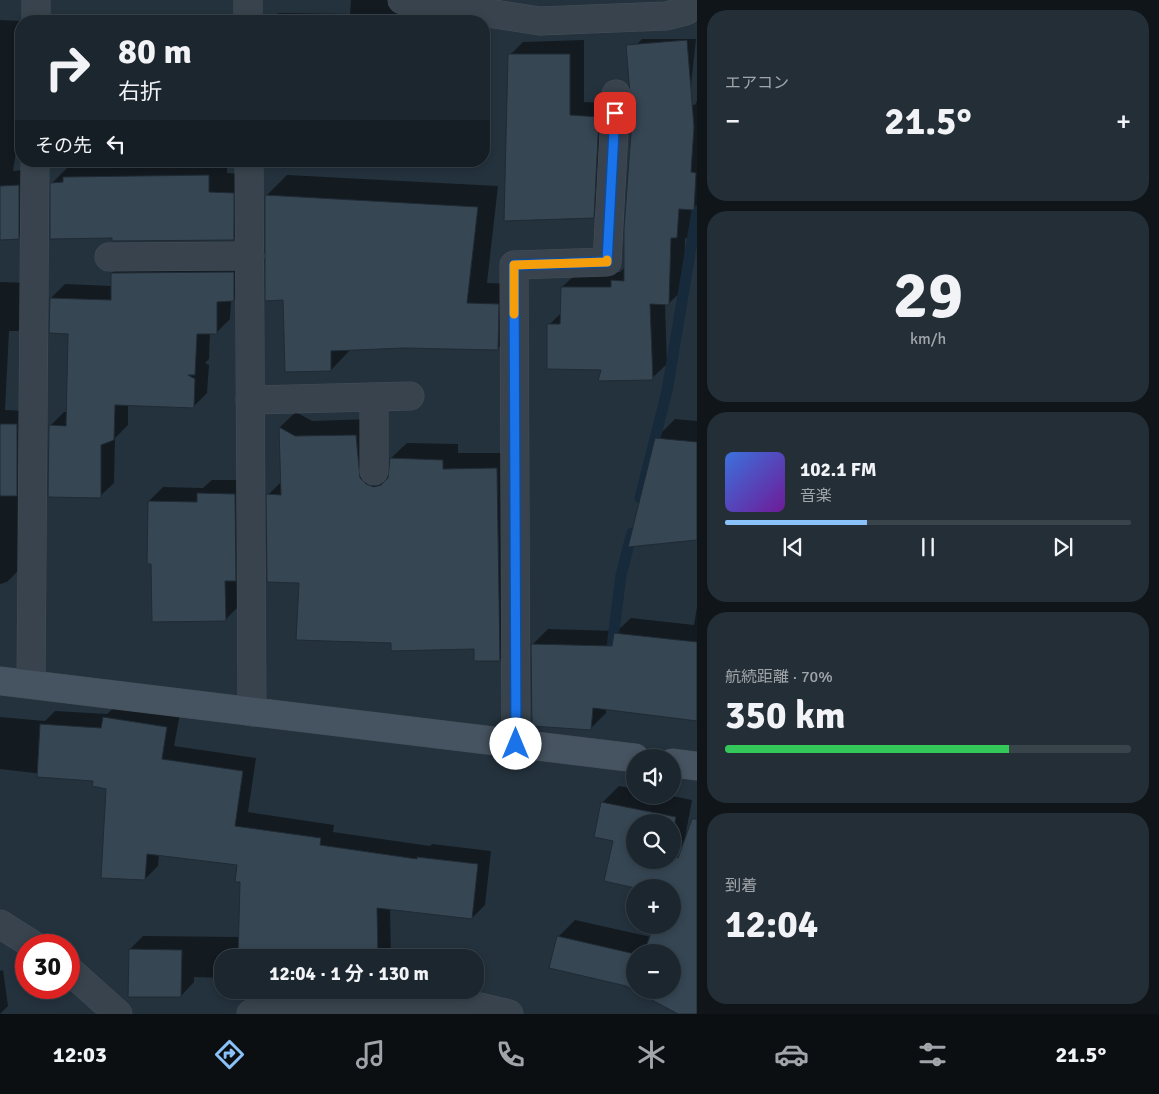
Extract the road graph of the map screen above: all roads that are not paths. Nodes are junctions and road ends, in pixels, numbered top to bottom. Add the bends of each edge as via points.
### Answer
1 (36, 0) edge
2 (248, 0) edge
3 (402, 0) edge
4 (695, 0) edge
5 (456, 4) edge
6 (36, 15) edge
7 (248, 15) edge
8 (616, 94) dead end
9 (35, 167) edge
10 (249, 167) edge
11 (250, 256) junction
12 (109, 257) dead end
13 (410, 396) dead end
14 (374, 398) junction
15 (250, 400) junction
16 (374, 471) dead end
17 (0, 681) edge
18 (31, 684) junction
19 (252, 712) junction
20 (516, 744) junction
21 (626, 757) edge
22 (681, 764) edge
23 (696, 766) edge
24 (0, 924) edge
25 (16, 934) edge
26 (80, 980) edge
27 (118, 1014) edge
28 (251, 1014) edge
29 (509, 1014) edge

1 - 6 street
2 - 7 street
3 - 5 street
4 - 5 street via 686,11 666,16 540,21
8 - 20 street via 607,262 514,265
9 - 18 street
10 - 11 street
11 - 12 street
11 - 15 street
13 - 14 street
14 - 15 street
14 - 16 street
15 - 19 street
17 - 18 street
18 - 19 street
19 - 20 street
20 - 21 street
22 - 23 street
24 - 25 street
26 - 27 street
28 - 29 street via 397,1000 480,1007

